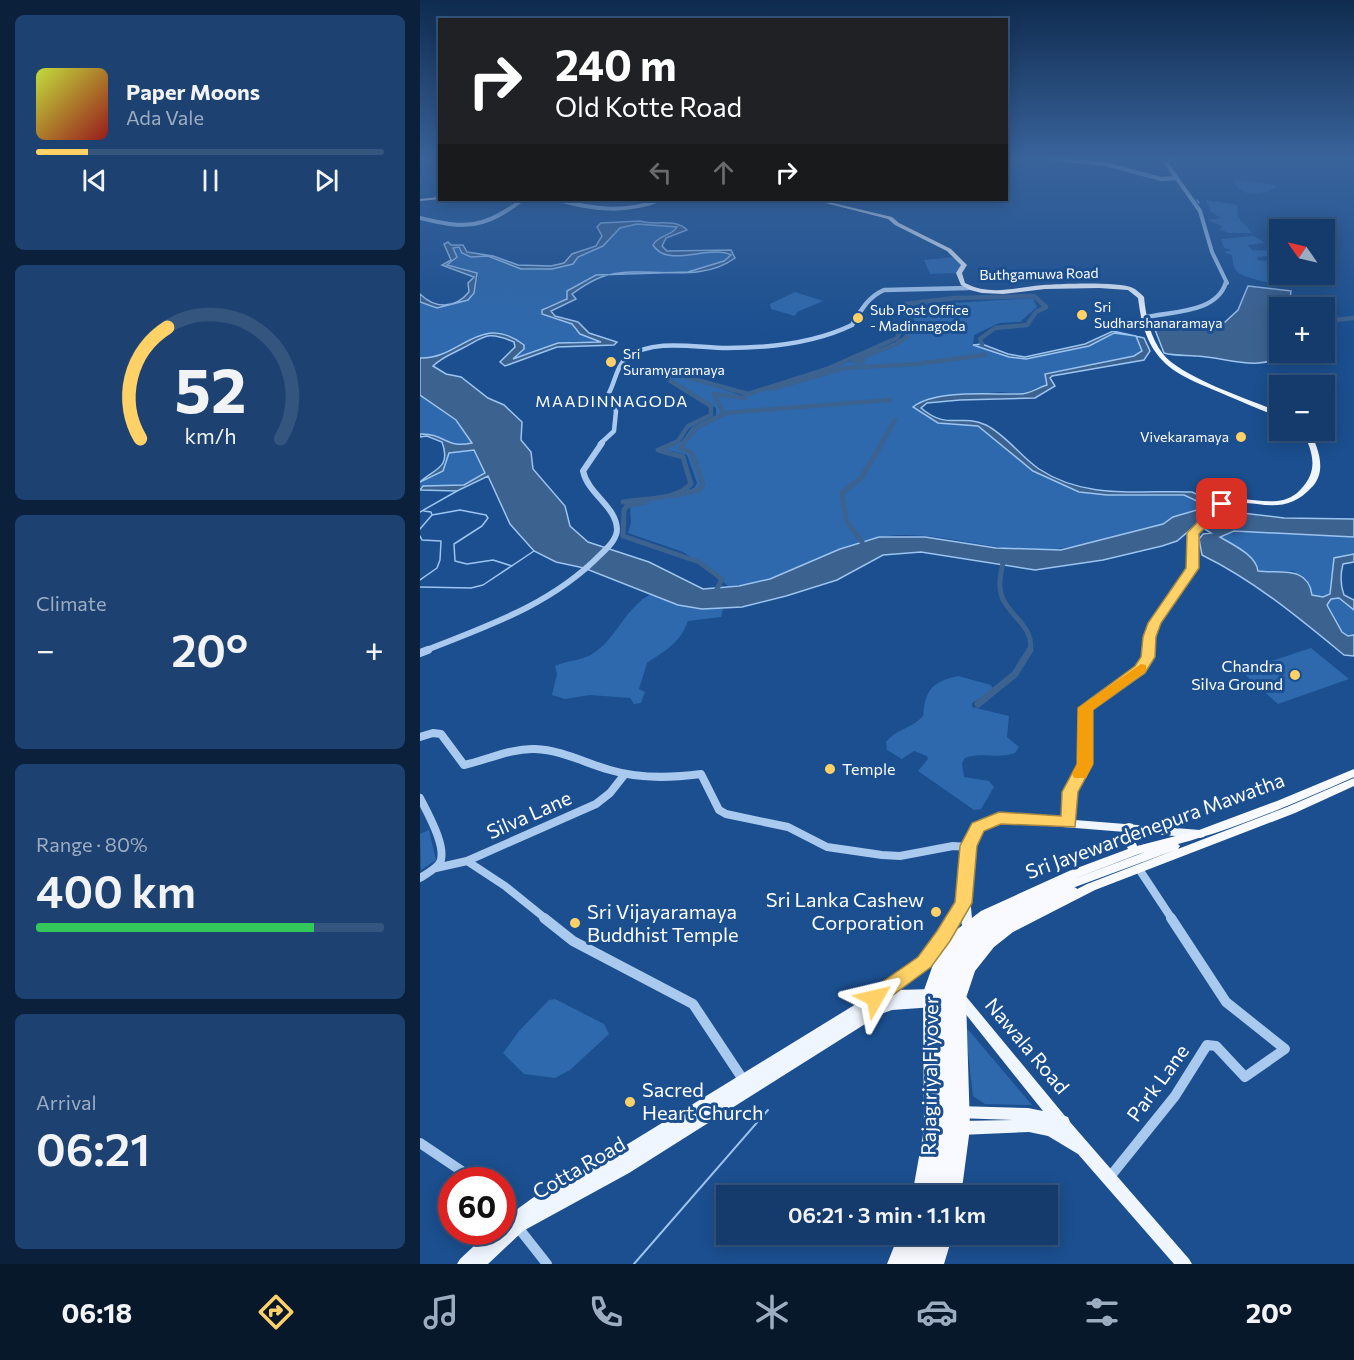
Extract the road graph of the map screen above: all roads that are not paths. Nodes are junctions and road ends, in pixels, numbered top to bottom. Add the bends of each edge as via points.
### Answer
1 (496, 217) edge
2 (886, 217) edge
3 (1202, 217) edge
4 (420, 218) edge
5 (968, 288) junction
6 (1143, 316) junction
7 (1269, 410) edge
8 (1310, 441) edge
9 (420, 653) edge
10 (420, 737) edge
11 (1354, 773) edge
12 (624, 774) junction
13 (1352, 785) edge
14 (420, 798) edge
15 (1069, 823) junction
16 (1129, 827) junction
17 (1151, 829) junction
18 (1201, 834) junction
19 (1220, 836) junction
20 (1160, 844) junction
21 (969, 846) junction
22 (1134, 851) junction
23 (467, 861) junction
24 (436, 868) junction
25 (1139, 869) junction
26 (420, 878) edge
27 (963, 903) junction
28 (963, 930) junction
29 (924, 962) junction
30 (928, 998) junction
31 (960, 998) junction
32 (876, 1002) junction
33 (747, 1084) junction
34 (931, 1112) junction
35 (963, 1112) junction
36 (1063, 1122) junction
37 (963, 1128) junction
38 (931, 1129) junction
39 (420, 1143) edge
40 (1086, 1153) junction
41 (456, 1167) edge
42 (1109, 1178) junction
43 (923, 1185) edge
44 (927, 1185) edge
45 (932, 1185) edge
46 (946, 1185) edge
47 (949, 1185) edge
48 (955, 1185) edge
49 (516, 1223) edge
50 (516, 1234) edge
51 (488, 1245) edge
52 (493, 1245) edge
53 (903, 1245) edge
54 (916, 1245) edge
55 (930, 1245) edge
56 (942, 1245) edge
57 (465, 1264) edge
58 (477, 1264) edge
59 (546, 1264) edge
60 (895, 1264) edge
61 (910, 1264) edge
62 (924, 1264) edge
63 (936, 1264) edge
64 (1184, 1264) edge

1 - 4 street via 482,226 454,226
2 - 5 main road, Buthgamuwa Road via 949,250 964,265 960,279
3 - 6 street via 1227,283 1222,293 1207,305
5 - 6 main road, Buthgamuwa Road via 991,292 1049,287 1130,289 1141,297
5 - 9 street via 879,292 863,306 850,326 821,336 740,348 661,348 628,356 609,393 616,411 616,427 583,471 585,481 608,507 617,529 612,541 569,586 528,610
6 - 7 main road, Buthgamuwa Road via 1148,334 1171,365
8 - 15 main road via 1315,477 1302,495 1278,504 1235,500 1222,504 1193,533 1192,568 1155,623 1149,637 1148,657 1132,677 1085,708 1085,764 1070,792
10 - 12 street via 441,734 464,765 532,749 563,752
11 - 18 highway, Sri Jayewardenepura Mawatha
12 - 21 street via 701,774 719,810 788,827 827,847 900,856
12 - 23 street, Silva Lane via 596,804
13 - 19 highway, Sri Jayewardenepura Mawatha
14 - 24 street via 441,853
15 - 16 main road
15 - 21 main road via 993,819 974,831
16 - 17 main road
16 - 22 highway via 1127,835
17 - 18 main road
17 - 20 main road via 1163,837
18 - 20 highway, Sri Jayewardenepura Mawatha
18 - 45 highway, Rajagiriya Flyover, bridge via 1008,910 980,926 957,951 945,971 938,999 941,1122
19 - 25 highway, Sri Jayewardenepura Mawatha
19 - 46 highway, Rajagiriya Flyover, bridge via 1158,856 1010,919 970,952 957,973 949,1003 953,1125
20 - 22 highway, Sri Jayewardenepura Mawatha
21 - 27 main road
22 - 28 highway, Sri Jayewardenepura Mawatha via 1011,900
23 - 24 street, Silva Lane
23 - 33 street via 573,941 693,1004
24 - 26 street, Silva Lane
25 - 31 highway, Sri Jayewardenepura Mawatha via 1091,887 1009,929 990,944 970,969
25 - 42 street, Park Lane via 1226,1002 1285,1049 1245,1077 1216,1046 1207,1045 1175,1096
27 - 28 main road
27 - 29 main road
28 - 29 main road
28 - 30 highway, Sri Jayewardenepura Mawatha via 939,963
29 - 32 main road
30 - 31 main road, Cotta Road
30 - 32 main road, Cotta Road via 892,1005
30 - 34 highway, Sri Jayewardenepura Mawatha
31 - 35 highway, Sri Jayewardenepura Mawatha
31 - 36 main road, Nawala Road
32 - 33 main road, Cotta Road
33 - 49 main road, Cotta Road via 624,1168
34 - 35 main road, Nawala Road
34 - 38 highway, Sri Jayewardenepura Mawatha
35 - 36 main road, Nawala Road via 1028,1114
35 - 37 highway, Sri Jayewardenepura Mawatha
36 - 40 main road, Nawala Road
37 - 38 main road, Nawala Road
37 - 40 main road, Nawala Road via 1029,1126 1051,1130
37 - 48 highway, Sri Jayewardenepura Mawatha
38 - 43 highway, Sri Jayewardenepura Mawatha
39 - 41 street
40 - 42 main road, Nawala Road
42 - 64 main road, Nawala Road
44 - 47 highway via 934,1173 940,1171 949,1177
50 - 59 street
51 - 57 main road, Cotta Road
52 - 58 main road, Cotta Road
53 - 60 highway
54 - 61 highway
55 - 62 highway
56 - 63 highway

